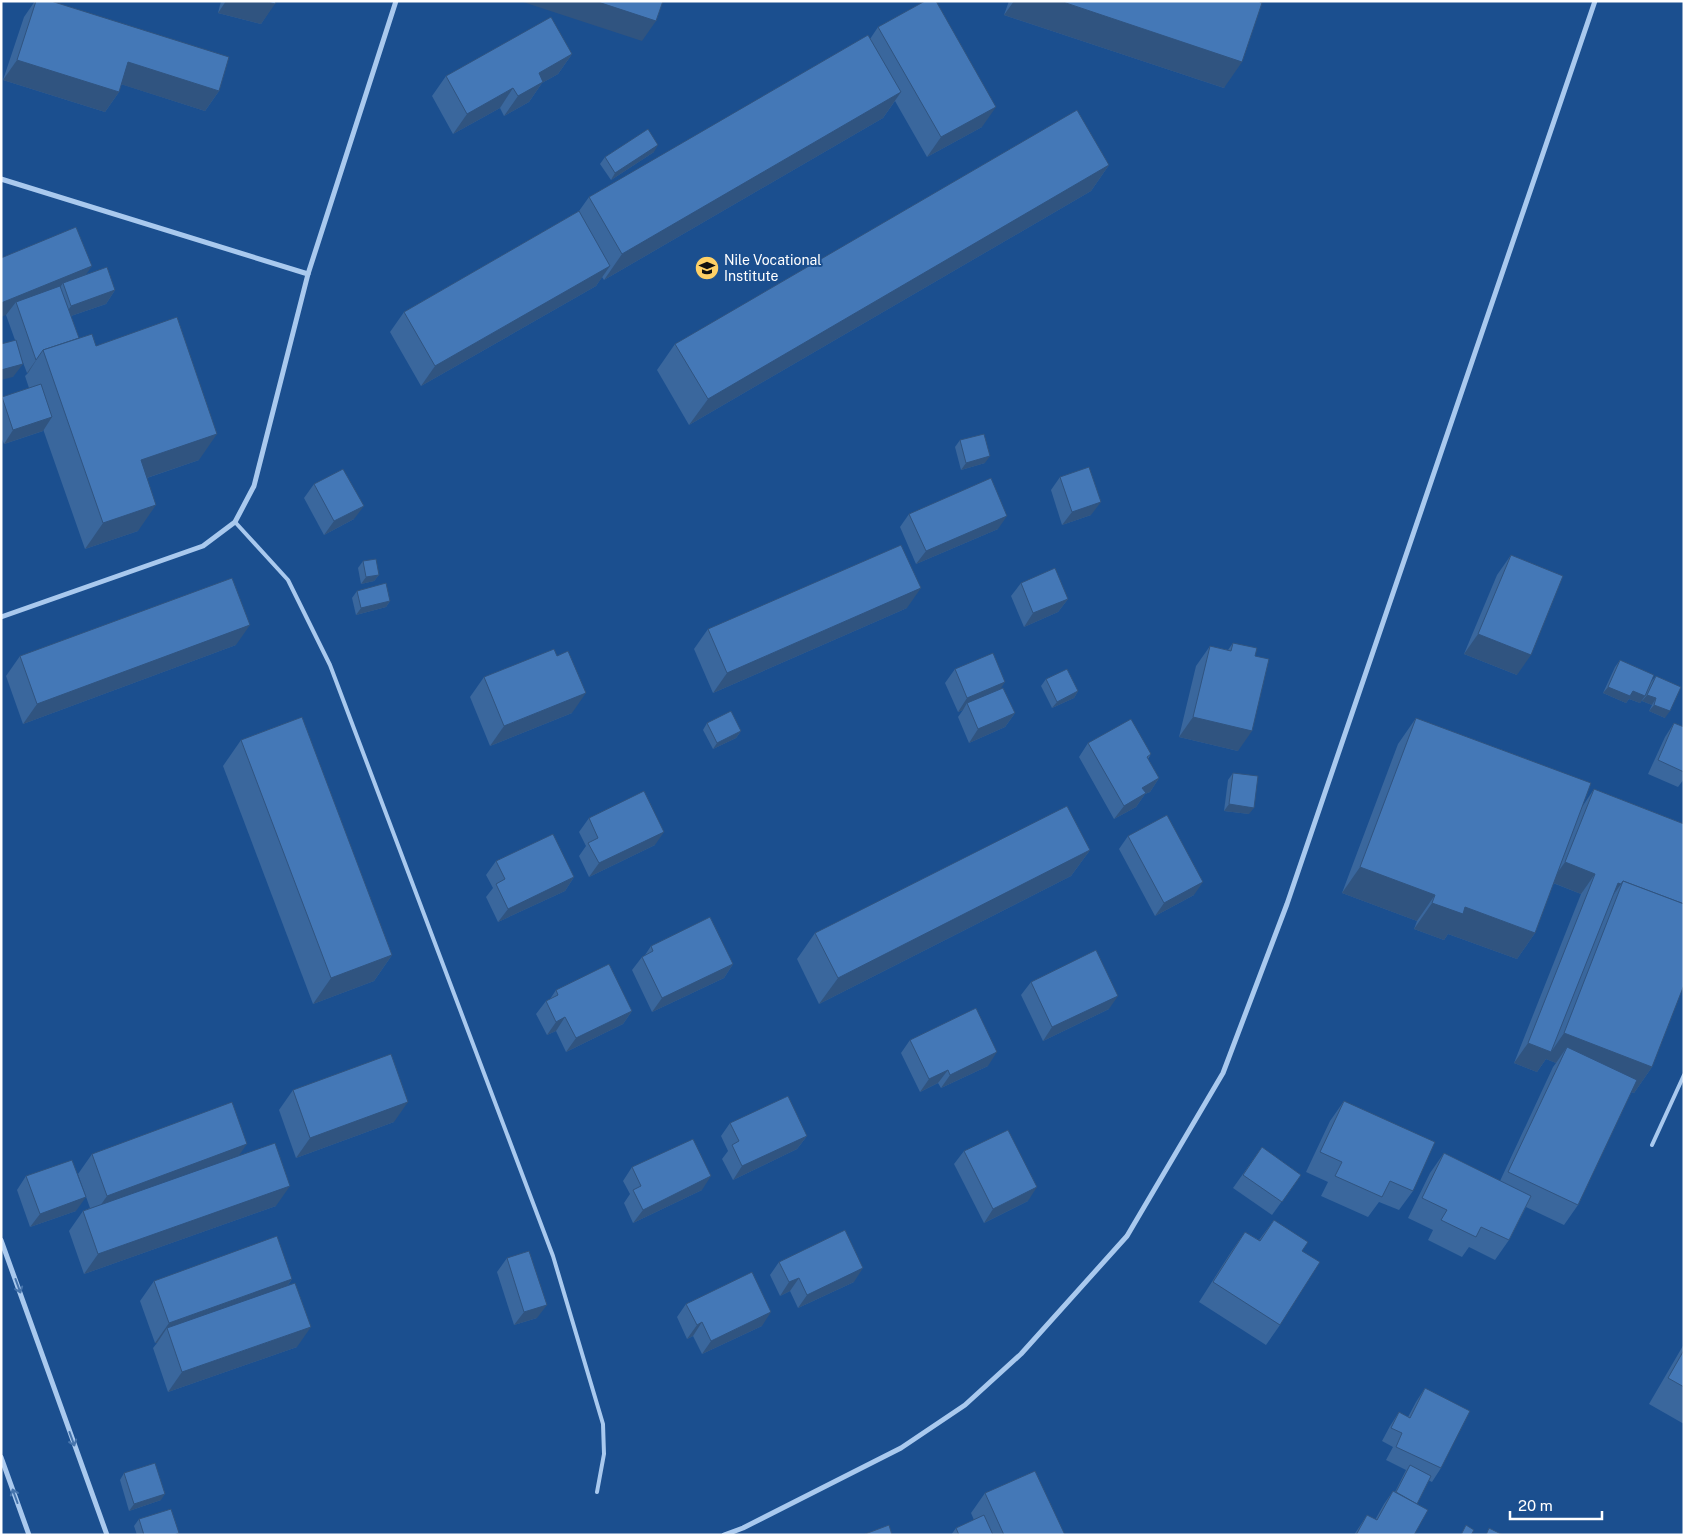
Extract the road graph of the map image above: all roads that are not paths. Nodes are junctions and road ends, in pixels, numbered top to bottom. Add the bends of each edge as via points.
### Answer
1 (396, 1) edge
2 (1595, 1) edge
3 (1, 179) edge
4 (308, 274) junction
5 (236, 522) junction
6 (1, 617) edge
7 (1684, 1075) edge
8 (1652, 1145) dead end
9 (1, 1240) edge
10 (1, 1457) edge
11 (597, 1492) dead end
12 (29, 1535) edge
13 (107, 1535) edge
14 (724, 1535) edge

1 - 4 street
2 - 14 street via 1287,904 1222,1073 1127,1236 1022,1354 965,1406 901,1448
3 - 4 street
4 - 5 street via 254,486
5 - 6 street via 203,546
5 - 11 lane via 288,580 330,665 553,1256 603,1424 604,1454
7 - 8 lane
9 -> 13 street
12 -> 10 street

